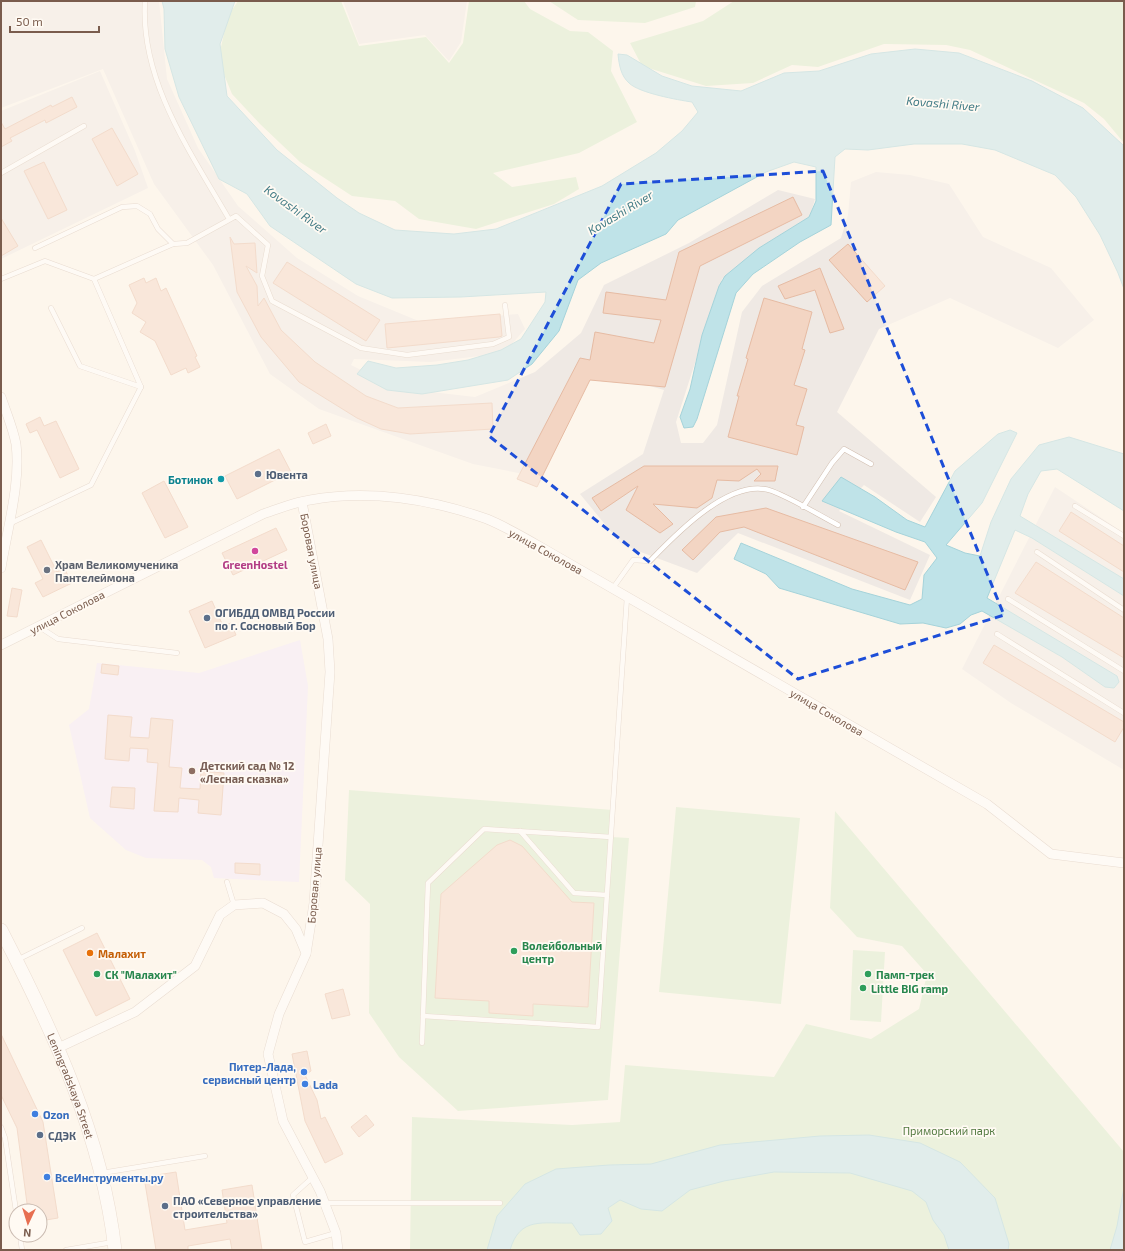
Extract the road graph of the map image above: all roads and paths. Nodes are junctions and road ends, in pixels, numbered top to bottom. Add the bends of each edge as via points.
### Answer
1 (145, 1) edge
2 (84, 126) dead end
3 (1, 173) edge
4 (229, 220) junction
5 (173, 244) junction
6 (35, 248) dead end
7 (1, 279) edge
8 (94, 279) junction
9 (505, 305) dead end
10 (51, 308) dead end
11 (141, 387) junction
12 (1, 397) edge
13 (871, 464) dead end
14 (302, 502) junction
15 (1075, 506) dead end
16 (803, 507) junction
17 (9, 524) junction
18 (838, 525) dead end
19 (1124, 536) edge
20 (1037, 552) dead end
21 (1, 568) edge
22 (613, 588) junction
23 (627, 597) junction
24 (1008, 599) dead end
25 (1124, 610) edge
26 (38, 626) junction
27 (997, 634) dead end
28 (2, 642) edge
29 (178, 653) dead end
30 (1124, 671) edge
31 (1124, 713) edge
32 (520, 831) junction
33 (611, 837) junction
34 (1124, 862) edge
35 (227, 882) dead end
36 (608, 895) junction
37 (234, 905) junction
38 (82, 928) dead end
39 (1, 930) edge
40 (306, 954) junction
41 (16, 961) junction
42 (423, 1016) junction
43 (422, 1043) dead end
44 (58, 1048) junction
45 (1, 1127) edge
46 (205, 1156) dead end
47 (102, 1173) junction
48 (313, 1176) junction
49 (15, 1203) edge
50 (324, 1203) junction
51 (500, 1203) dead end
52 (336, 1233) junction
53 (115, 1246) edge
54 (66, 1250) edge
55 (338, 1250) edge

1 - 4 lane via 144,22 158,86 191,153
2 - 3 lane
4 - 5 lane via 186,243
4 - 9 lane via 236,216 268,245 262,276 272,301 361,348 407,355 494,344 510,337
5 - 6 lane via 158,229 150,214 137,206 122,207
5 - 8 lane
7 - 8 lane via 45,261
8 - 11 lane
10 - 11 lane via 80,366
11 - 17 lane via 91,485
12 - 17 street via 16,444 14,492
13 - 16 lane via 844,449
14 - 22 street, улица Соколова via 344,496 399,498 441,505 513,531
14 - 26 street, улица Соколова via 263,514
14 - 40 street, Боровая улица via 328,639 330,672 314,903
15 - 19 lane
16 - 18 lane
16 - 22 lane via 771,491 750,489 722,499 694,520 650,561 633,560
17 - 21 street
20 - 25 lane
22 - 23 street, улица Соколова
23 - 33 lane
23 - 34 street, улица Соколова via 987,804 1051,854
24 - 30 lane
26 - 28 street, улица Соколова
26 - 29 lane via 58,639
27 - 31 lane
32 - 33 lane
32 - 36 lane via 574,893
32 - 42 lane via 484,829 428,883
33 - 36 lane
35 - 37 lane
36 - 42 lane via 598,1027
37 - 40 street via 263,903 284,914 296,929
37 - 44 street via 220,915 195,966 135,1012
38 - 41 lane
39 - 41 main road, Leningradskaya Street
40 - 48 street, Боровая улица via 280,1014 268,1054 283,1121
41 - 44 main road, Leningradskaya Street
42 - 43 lane
44 - 47 main road, Leningradskaya Street via 81,1104
45 - 49 lane
46 - 47 lane
47 - 53 main road, Leningradskaya Street
48 - 50 street, Боровая улица
48 - 52 lane via 293,1196 305,1242
50 - 51 lane
50 - 52 street, Боровая улица
52 - 55 street, Боровая улица
53 - 54 lane

